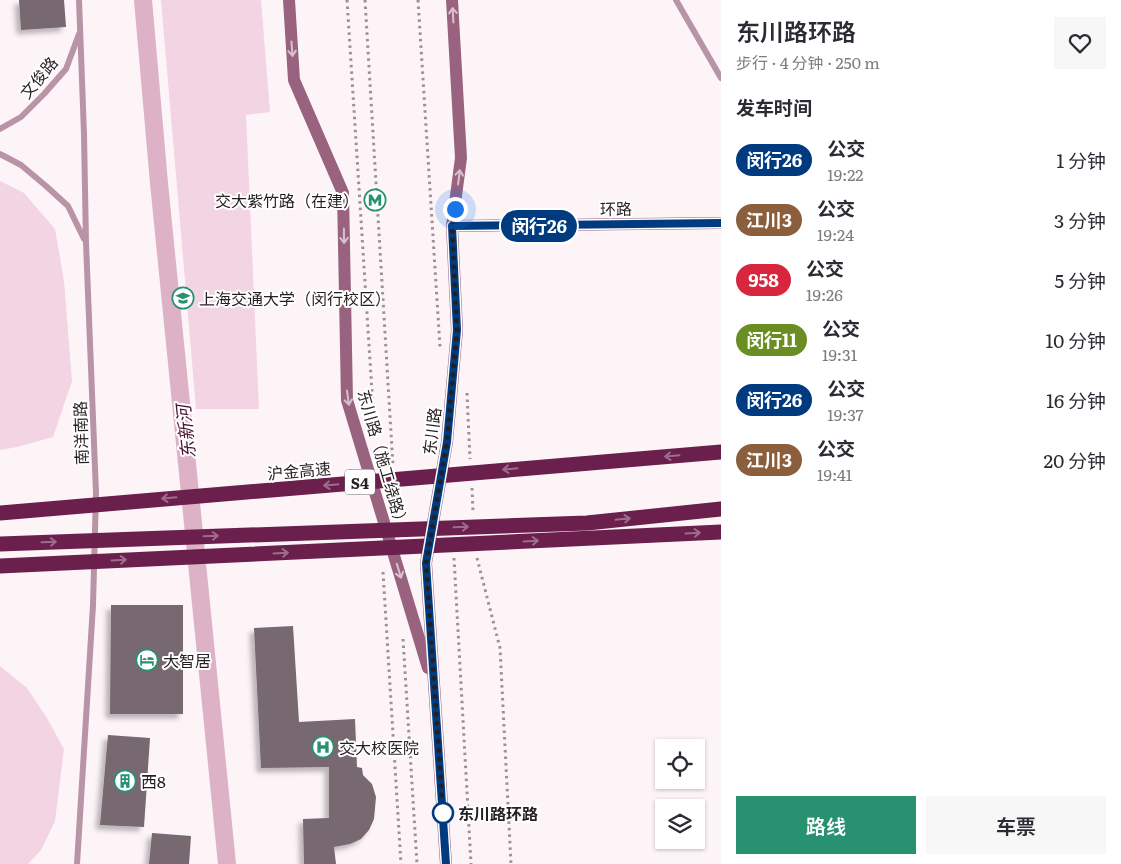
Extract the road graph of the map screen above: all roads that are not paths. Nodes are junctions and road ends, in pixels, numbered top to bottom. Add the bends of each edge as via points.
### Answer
1 (79, 0) edge
2 (289, 0) edge
3 (452, 0) edge
4 (676, 0) edge
5 (81, 31) junction
6 (721, 78) edge
7 (0, 129) edge
8 (0, 154) edge
9 (721, 223) edge
10 (452, 226) junction
11 (86, 243) junction
12 (721, 452) edge
13 (721, 509) edge
14 (0, 513) edge
15 (721, 532) edge
16 (0, 544) edge
17 (0, 566) edge
18 (435, 689) junction
19 (77, 864) edge
20 (446, 864) edge

1 - 5 lane, 南洋南路
2 -> 18 main road, 东川路（施工绕路） via 294,80 343,193 347,400
10 -> 3 main road, 东川路 via 461,158
4 - 6 lane
5 - 7 lane, 文俊路 via 66,69 21,117
5 - 11 lane, 南洋南路
8 - 11 lane via 21,165 68,206
9 - 10 main road, 环路
10 - 18 main road, 东川路 via 457,330 447,442 426,563
11 - 19 lane, 南洋南路 via 96,502
12 -> 14 highway, 沪金高速 / S4, bridge
16 -> 13 highway, bridge via 587,523
17 -> 15 highway, bridge
18 - 20 main road, 东川路

